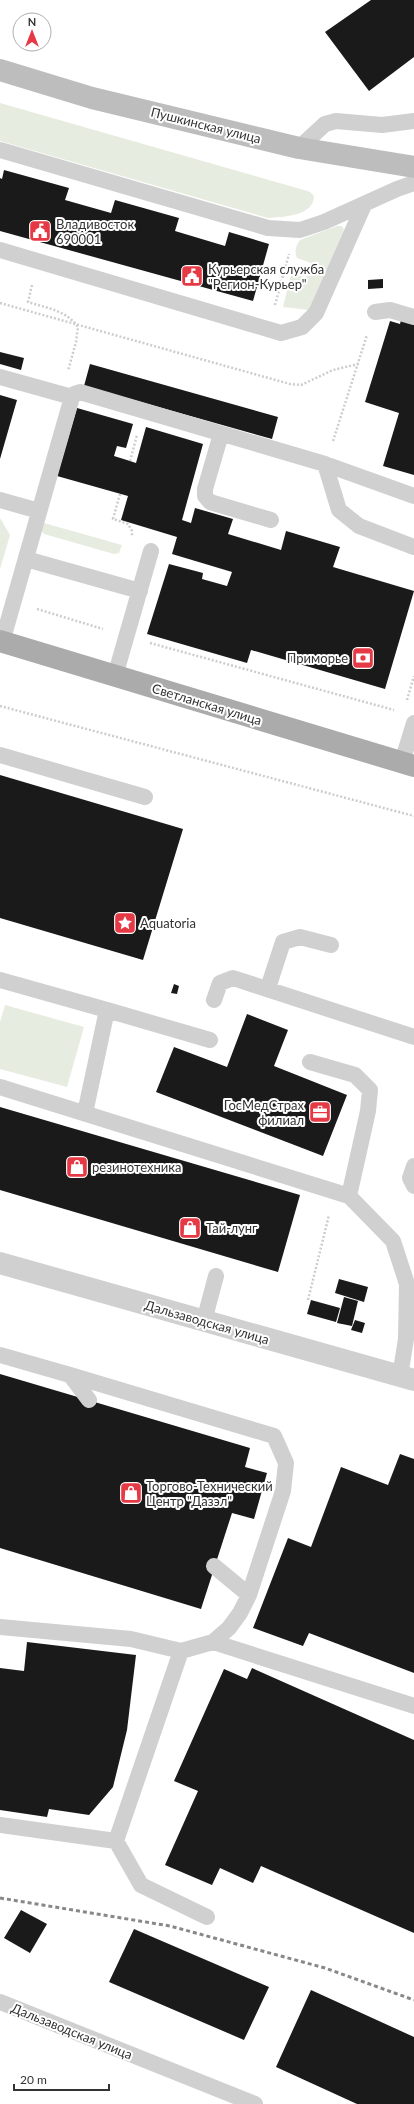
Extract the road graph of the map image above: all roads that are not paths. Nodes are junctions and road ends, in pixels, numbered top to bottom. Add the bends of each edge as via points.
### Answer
1 (0, 70) edge
2 (414, 121) edge
3 (299, 148) junction
4 (0, 150) edge
5 (414, 167) edge
6 (414, 183) edge
7 (364, 205) junction
8 (0, 250) edge
9 (375, 312) road end
10 (414, 317) edge
11 (0, 377) edge
12 (72, 398) junction
13 (221, 434) junction
14 (325, 464) junction
15 (414, 496) edge
16 (0, 500) edge
17 (39, 512) junction
18 (271, 520) dead end
19 (414, 547) edge
20 (151, 551) dead end
21 (26, 559) junction
22 (140, 591) junction
23 (1, 642) edge
24 (115, 676) junction
25 (414, 723) edge
26 (0, 755) edge
27 (408, 764) edge
28 (145, 797) dead end
29 (331, 945) dead end
30 (0, 980) edge
31 (268, 988) junction
32 (214, 1000) dead end
33 (107, 1010) junction
34 (414, 1037) edge
35 (210, 1040) dead end
36 (310, 1062) dead end
37 (0, 1087) edge
38 (85, 1113) junction
39 (414, 1166) edge
40 (414, 1186) edge
41 (349, 1196) junction
42 (0, 1263) edge
43 (216, 1276) dead end
44 (204, 1321) junction
45 (0, 1355) edge
46 (70, 1375) junction
47 (407, 1378) edge
48 (89, 1400) dead end
49 (214, 1566) dead end
50 (249, 1595) junction
51 (0, 1627) edge
52 (213, 1642) junction
53 (181, 1651) junction
54 (414, 1706) edge
55 (0, 1825) edge
56 (116, 1841) junction
57 (207, 1917) dead end
58 (0, 2002) edge
59 (256, 2104) edge

1 - 3 main road, Пушкинская улица via 92,98
2 - 3 lane via 382,125 336,121 325,124
3 - 5 main road, Пушкинская улица
4 - 7 lane via 268,228 300,230
6 - 7 lane
7 - 8 lane via 316,313 302,326 281,333
9 - 10 lane via 390,310
11 - 12 lane
12 - 13 lane via 80,392
12 - 17 lane
13 - 14 lane
13 - 18 lane via 205,496 210,502
14 - 15 lane
14 - 19 lane via 339,510 359,526
16 - 17 lane
17 - 21 lane
20 - 22 lane
21 - 22 lane
21 - 23 lane
22 - 24 lane
23 - 24 main road, Светланская улица
24 - 27 main road, Светланская улица
25 - 27 lane
26 - 28 lane
29 - 31 lane via 300,937 283,942
30 - 33 lane
31 - 32 lane via 233,978 220,983
31 - 34 lane
33 - 35 lane
33 - 38 lane
36 - 41 lane via 355,1075 370,1090 368,1111
37 - 38 lane
38 - 41 lane
39 - 40 lane via 410,1178
41 - 47 lane via 393,1241 407,1284
42 - 44 street, Дальзаводская улица
43 - 44 lane
44 - 47 street, Дальзаводская улица
45 - 46 lane
46 - 48 lane
46 - 50 lane via 274,1436 286,1463 283,1491
49 - 50 lane
50 - 52 lane via 229,1628
51 - 53 lane via 130,1639
52 - 53 lane
52 - 54 lane
53 - 56 lane
55 - 56 lane
56 - 57 lane via 141,1885
58 - 59 lane, Дальзаводская улица

